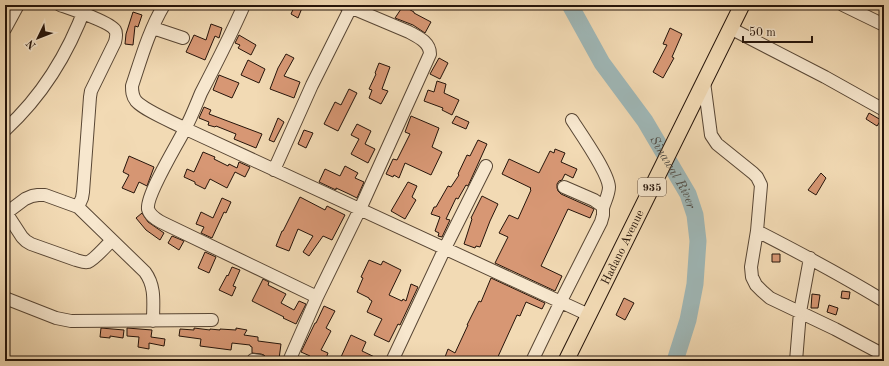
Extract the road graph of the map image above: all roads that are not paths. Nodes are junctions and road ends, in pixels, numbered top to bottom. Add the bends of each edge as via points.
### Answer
1 (18, 5) edge
2 (60, 5) edge
3 (164, 5) edge
4 (244, 5) edge
5 (742, 5) edge
6 (843, 5) edge
7 (348, 6) edge
8 (84, 9) edge
9 (884, 25) edge
10 (153, 28) junction
11 (730, 28) junction
12 (5, 29) edge
13 (183, 38) dead end
14 (704, 82) junction
15 (884, 110) edge
16 (572, 120) dead end
17 (186, 129) junction
18 (5, 130) edge
19 (486, 166) dead end
20 (274, 170) junction
21 (564, 187) dead end
22 (78, 207) junction
23 (603, 208) junction
24 (360, 209) junction
25 (6, 214) edge
26 (757, 231) junction
27 (112, 240) junction
28 (445, 248) junction
29 (810, 258) junction
30 (317, 297) junction
31 (5, 298) edge
32 (561, 301) junction
33 (884, 301) edge
34 (800, 312) junction
35 (589, 315) junction
36 (212, 320) dead end
37 (153, 321) junction
38 (884, 355) edge
39 (289, 361) edge
40 (392, 361) edge
41 (532, 361) edge
42 (566, 361) edge
43 (796, 361) edge

1 - 12 street
2 - 8 street
3 - 10 street
4 - 17 street
5 - 11 main road, Hadano Avenue / 935
6 - 9 street
7 - 20 street
7 - 24 street via 409,32 423,40 430,49 430,54
8 - 18 street via 67,48 47,81 24,111
8 - 22 street via 112,26 116,37 91,91 83,192
10 - 13 street
10 - 17 street via 132,86 132,96 150,111
11 - 14 main road, Hadano Avenue / 935
11 - 15 street
14 - 26 street via 713,139 757,177 761,185
14 - 35 main road, Hadano Avenue / 935
16 - 23 street via 606,177 609,188
17 - 20 street
17 - 30 street via 156,184 149,203 150,214 161,222
19 - 28 street
20 - 24 street
21 - 23 street via 594,200
22 - 25 street via 45,195 38,195 25,199
22 - 27 street
23 - 32 street via 601,222
24 - 28 street
24 - 30 street
25 - 27 street via 26,241 83,262 93,259
26 - 29 street
26 - 34 street via 751,267 756,285 770,298
27 - 37 street via 149,277 154,295
28 - 32 street
28 - 40 street
29 - 33 street
29 - 34 street
30 - 39 street
31 - 37 street via 70,321
32 - 35 street
32 - 41 street
34 - 38 street
34 - 43 street
35 - 42 main road, Hadano Avenue / 935
36 - 37 street

